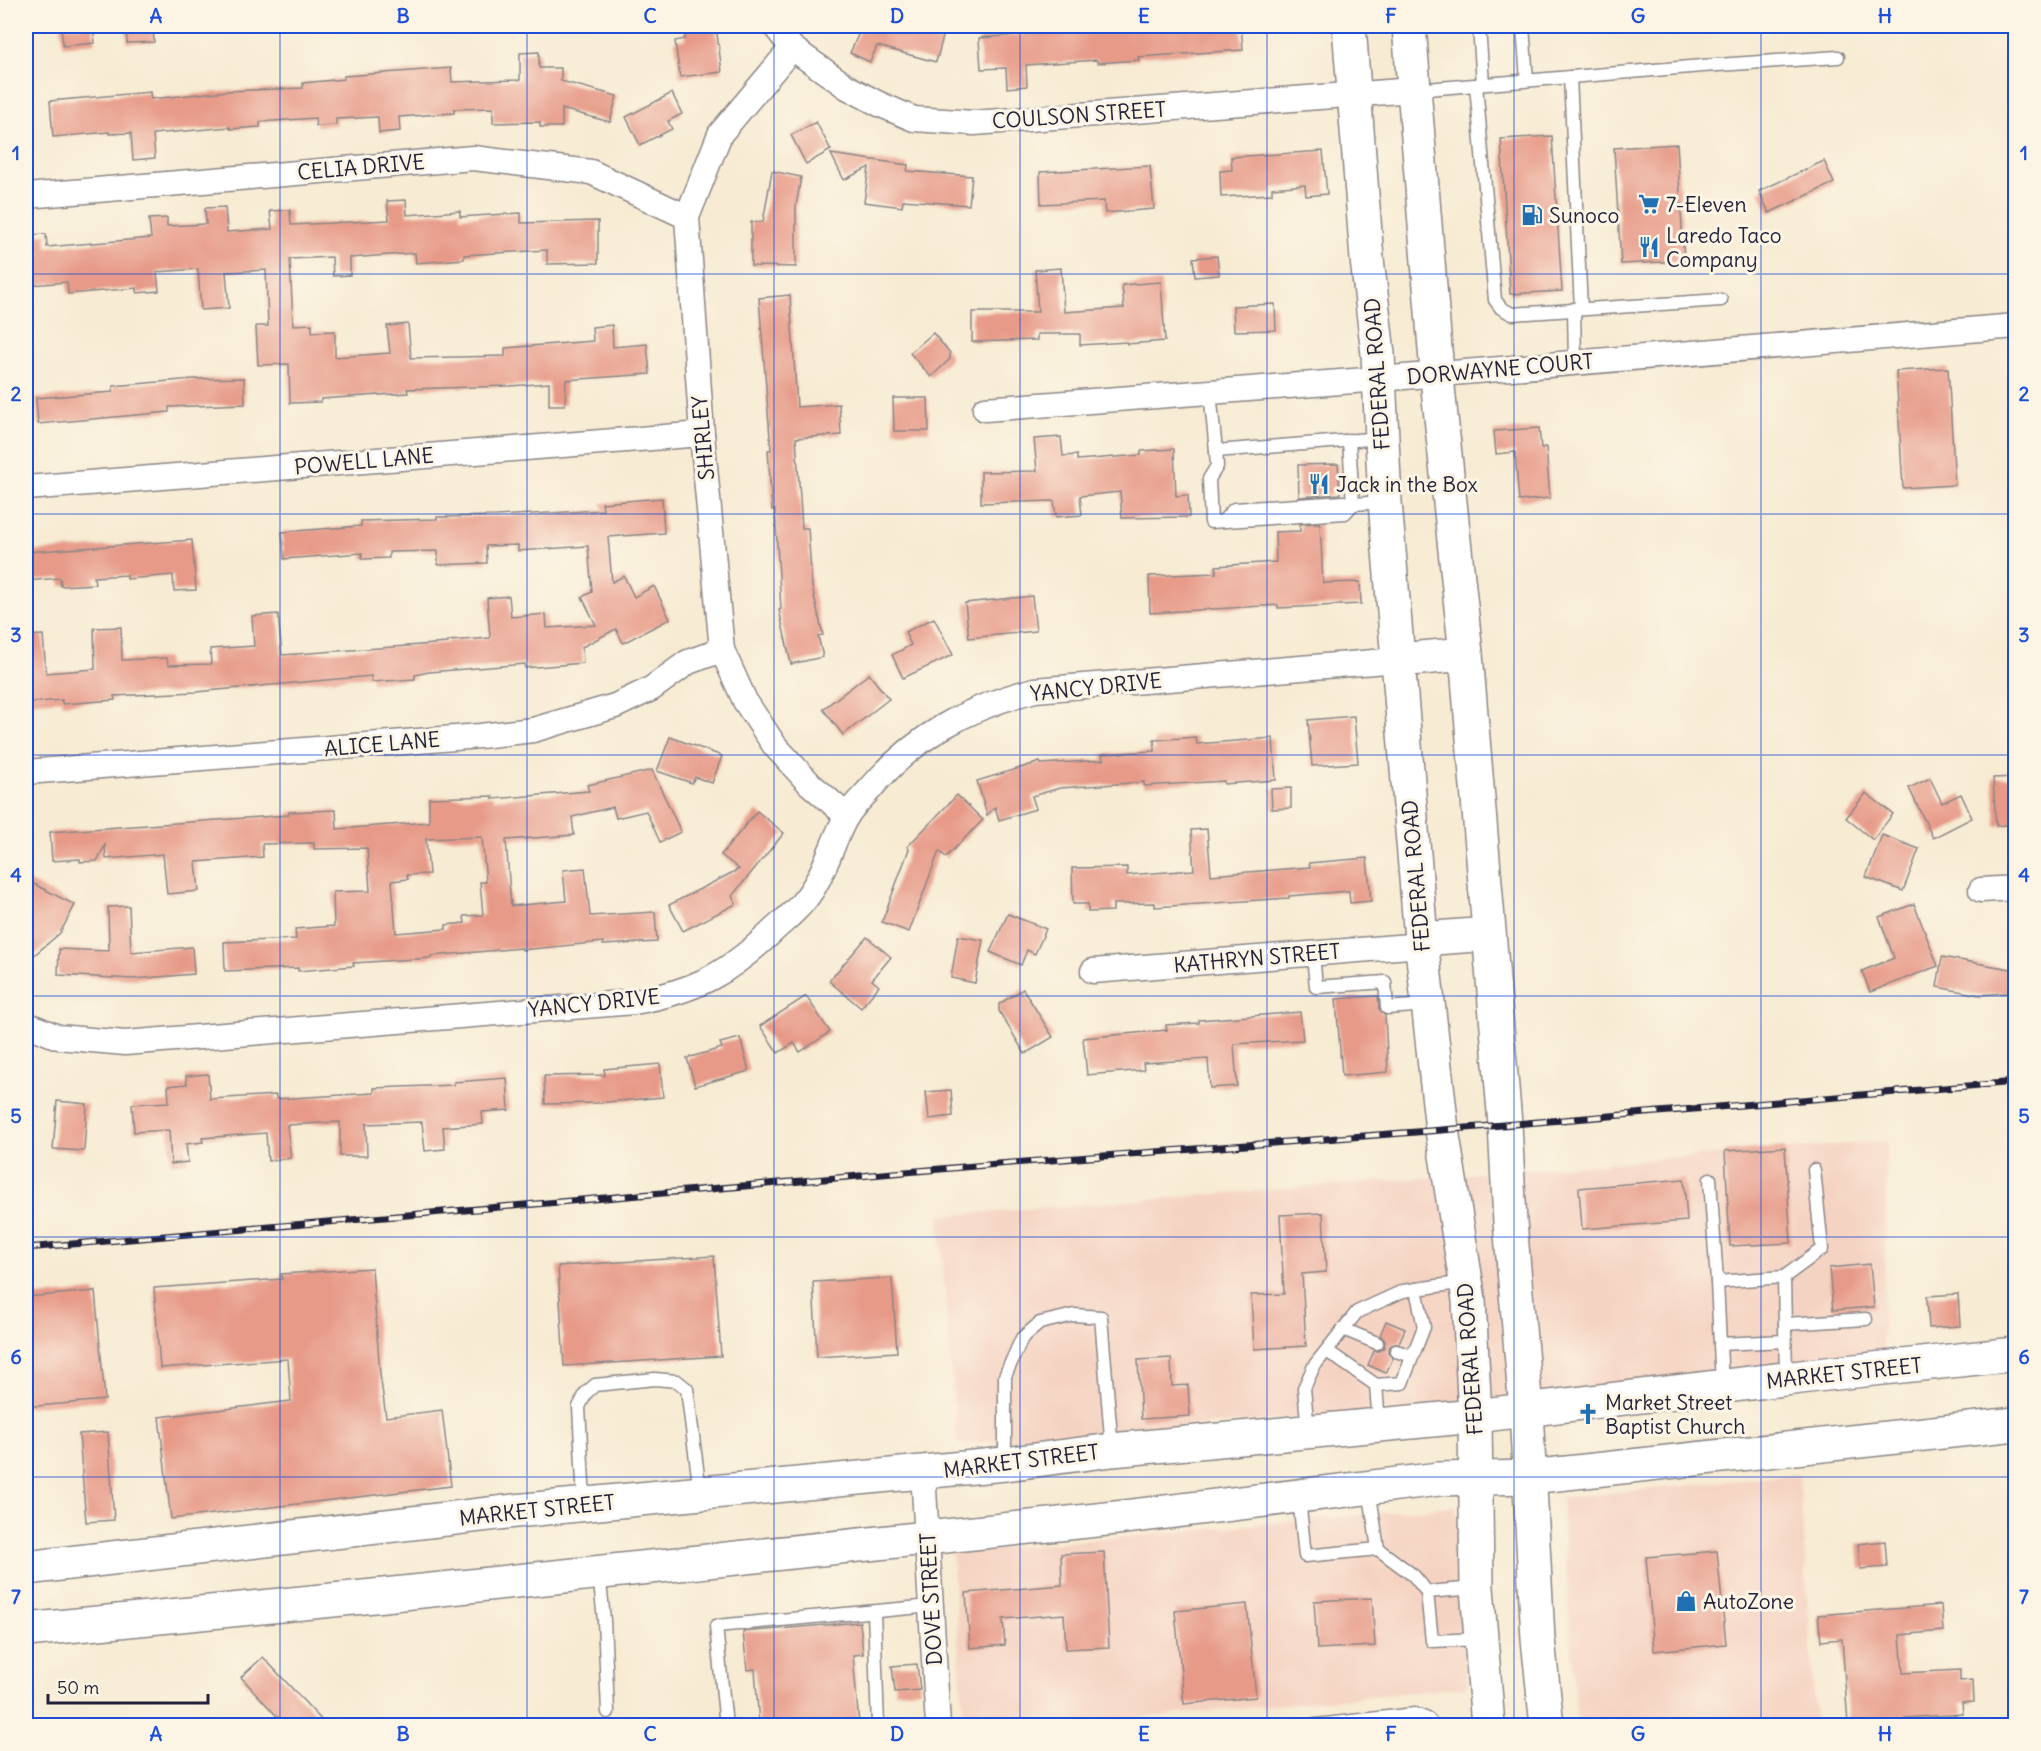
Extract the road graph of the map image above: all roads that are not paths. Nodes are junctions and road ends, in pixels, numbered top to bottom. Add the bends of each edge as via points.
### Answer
1 (775, 26) edge
2 (1349, 26) edge
3 (1409, 26) edge
4 (1479, 26) edge
5 (1524, 26) edge
6 (792, 48) junction
7 (1838, 57) dead end
8 (1570, 77) junction
9 (1527, 80) junction
10 (1480, 84) junction
11 (1414, 90) junction
12 (1353, 94) junction
13 (26, 196) edge
14 (687, 217) junction
15 (1721, 300) dead end
16 (1578, 309) junction
17 (2016, 326) edge
18 (1575, 362) junction
19 (1437, 374) junction
20 (1380, 379) junction
21 (1210, 392) junction
22 (985, 409) dead end
23 (702, 434) junction
24 (1383, 437) junction
25 (1349, 440) junction
26 (1216, 451) junction
27 (26, 488) edge
28 (1385, 502) junction
29 (1353, 504) junction
30 (722, 650) junction
31 (1466, 654) junction
32 (1398, 660) junction
33 (26, 772) edge
34 (847, 816) junction
35 (2016, 888) edge
36 (1981, 890) dead end
37 (1489, 934) junction
38 (1421, 942) junction
39 (1313, 954) junction
40 (1093, 971) dead end
41 (1428, 1005) junction
42 (26, 1024) edge
43 (1814, 1170) dead end
44 (1710, 1179) dead end
45 (1784, 1277) junction
46 (1466, 1281) junction
47 (1717, 1282) junction
48 (1416, 1289) junction
49 (1866, 1319) dead end
50 (1785, 1324) junction
51 (1343, 1329) junction
52 (1785, 1341) junction
53 (1377, 1343) dead end
54 (1720, 1344) junction
55 (1327, 1350) junction
56 (1396, 1351) dead end
57 (2016, 1354) edge
58 (1412, 1356) junction
59 (1786, 1379) junction
60 (1376, 1385) junction
61 (1722, 1386) junction
62 (1526, 1410) junction
63 (1475, 1416) junction
64 (2016, 1424) edge
65 (1379, 1426) junction
66 (1308, 1433) junction
67 (1112, 1450) junction
68 (1005, 1464) junction
69 (923, 1472) junction
70 (1530, 1477) junction
71 (1476, 1478) junction
72 (1369, 1487) junction
73 (700, 1494) junction
74 (1299, 1496) junction
75 (584, 1505) junction
76 (927, 1537) junction
77 (1378, 1549) junction
78 (26, 1568) edge
79 (598, 1572) junction
80 (1477, 1588) junction
81 (1427, 1592) junction
82 (931, 1606) junction
83 (874, 1612) junction
84 (26, 1630) edge
85 (1481, 1639) junction
86 (608, 1712) dead end
87 (726, 1725) edge
88 (878, 1725) edge
89 (938, 1725) edge
90 (1307, 1725) edge
91 (1434, 1725) edge
92 (1488, 1725) edge
93 (1547, 1725) edge

1 - 6 street, COULSON STREET
2 - 12 main road, FEDERAL ROAD
3 - 11 main road
4 - 10 lane
5 - 9 lane
6 - 12 street, COULSON STREET via 847,87 914,119 974,123
6 - 14 street, SHIRLEY via 720,134
7 - 8 lane
8 - 9 lane
8 - 16 lane
9 - 10 lane
10 - 11 lane
10 - 16 lane via 1495,300 1512,314
11 - 12 street, COULSON STREET
11 - 19 main road
12 - 20 main road, FEDERAL ROAD
13 - 14 street, CELIA DRIVE via 474,158 591,172
14 - 23 street, SHIRLEY
15 - 16 lane
16 - 18 lane
17 - 18 street, DORWAYNE COURT
18 - 19 street, DORWAYNE COURT
19 - 20 street, DORWAYNE COURT
19 - 31 main road
20 - 21 street, DORWAYNE COURT
20 - 24 main road, FEDERAL ROAD
21 - 22 street, DORWAYNE COURT
21 - 26 lane
23 - 27 street, POWELL LANE
23 - 30 street, SHIRLEY
24 - 25 lane
24 - 28 main road, FEDERAL ROAD
25 - 26 lane
25 - 29 lane
26 - 29 lane via 1217,466 1209,479 1217,521 1345,513
28 - 29 lane
28 - 32 main road, FEDERAL ROAD
30 - 33 street, ALICE LANE via 688,662 651,689 615,706 533,730
30 - 34 street, SHIRLEY via 745,701 775,746
31 - 32 main road
31 - 37 main road
32 - 34 street, YANCY DRIVE via 1035,690 1008,697 957,718 910,748 889,766
32 - 38 main road, FEDERAL ROAD
34 - 42 street, YANCY DRIVE via 804,902 726,970 666,996 634,1002 125,1043 58,1037
35 - 36 street
37 - 38 main road
37 - 62 main road
38 - 39 street, KATHRYN STREET
38 - 41 main road, FEDERAL ROAD
39 - 40 street, KATHRYN STREET
39 - 41 lane via 1316,987 1386,982 1387,1008
41 - 46 main road, FEDERAL ROAD via 1442,1130
43 - 45 lane via 1822,1249
44 - 47 lane
45 - 47 lane
45 - 50 lane
46 - 48 lane
46 - 63 main road, FEDERAL ROAD
47 - 54 lane
48 - 51 lane via 1358,1312
48 - 58 lane via 1424,1327
49 - 50 lane
50 - 52 lane
51 - 53 lane
51 - 55 lane
52 - 54 lane
52 - 59 lane
54 - 61 lane
55 - 60 lane
55 - 66 lane via 1304,1388
56 - 58 lane
57 - 59 main road, MARKET STREET
58 - 60 lane via 1402,1383
59 - 61 main road, MARKET STREET
60 - 65 lane
61 - 62 main road, MARKET STREET
62 - 63 main road, MARKET STREET
62 - 70 main road
63 - 65 main road, MARKET STREET
63 - 71 main road, FEDERAL ROAD
64 - 70 main road
65 - 66 main road, MARKET STREET
66 - 67 main road, MARKET STREET
67 - 68 main road, MARKET STREET
67 - 68 lane via 1101,1317 1074,1315 1040,1323 1022,1338 1005,1376
68 - 69 main road, MARKET STREET
69 - 73 main road, MARKET STREET
69 - 76 street, DOVE STREET
70 - 71 main road
70 - 93 main road via 1538,1639
71 - 72 main road
71 - 80 main road, FEDERAL ROAD
72 - 74 main road
72 - 77 lane
73 - 75 main road, MARKET STREET
73 - 75 lane via 687,1389 677,1381 655,1379 595,1385 586,1393 579,1407
74 - 76 main road
74 - 77 lane via 1305,1556
75 - 78 main road, MARKET STREET
76 - 79 main road
76 - 82 street, DOVE STREET
77 - 81 lane via 1414,1576
79 - 84 main road
79 - 86 lane
80 - 81 lane
80 - 85 main road, FEDERAL ROAD
81 - 85 lane via 1432,1641
82 - 83 lane
82 - 89 street, DOVE STREET
83 - 87 lane via 716,1626
83 - 88 lane
85 - 92 main road, FEDERAL ROAD
90 - 91 lane via 1415,1714

